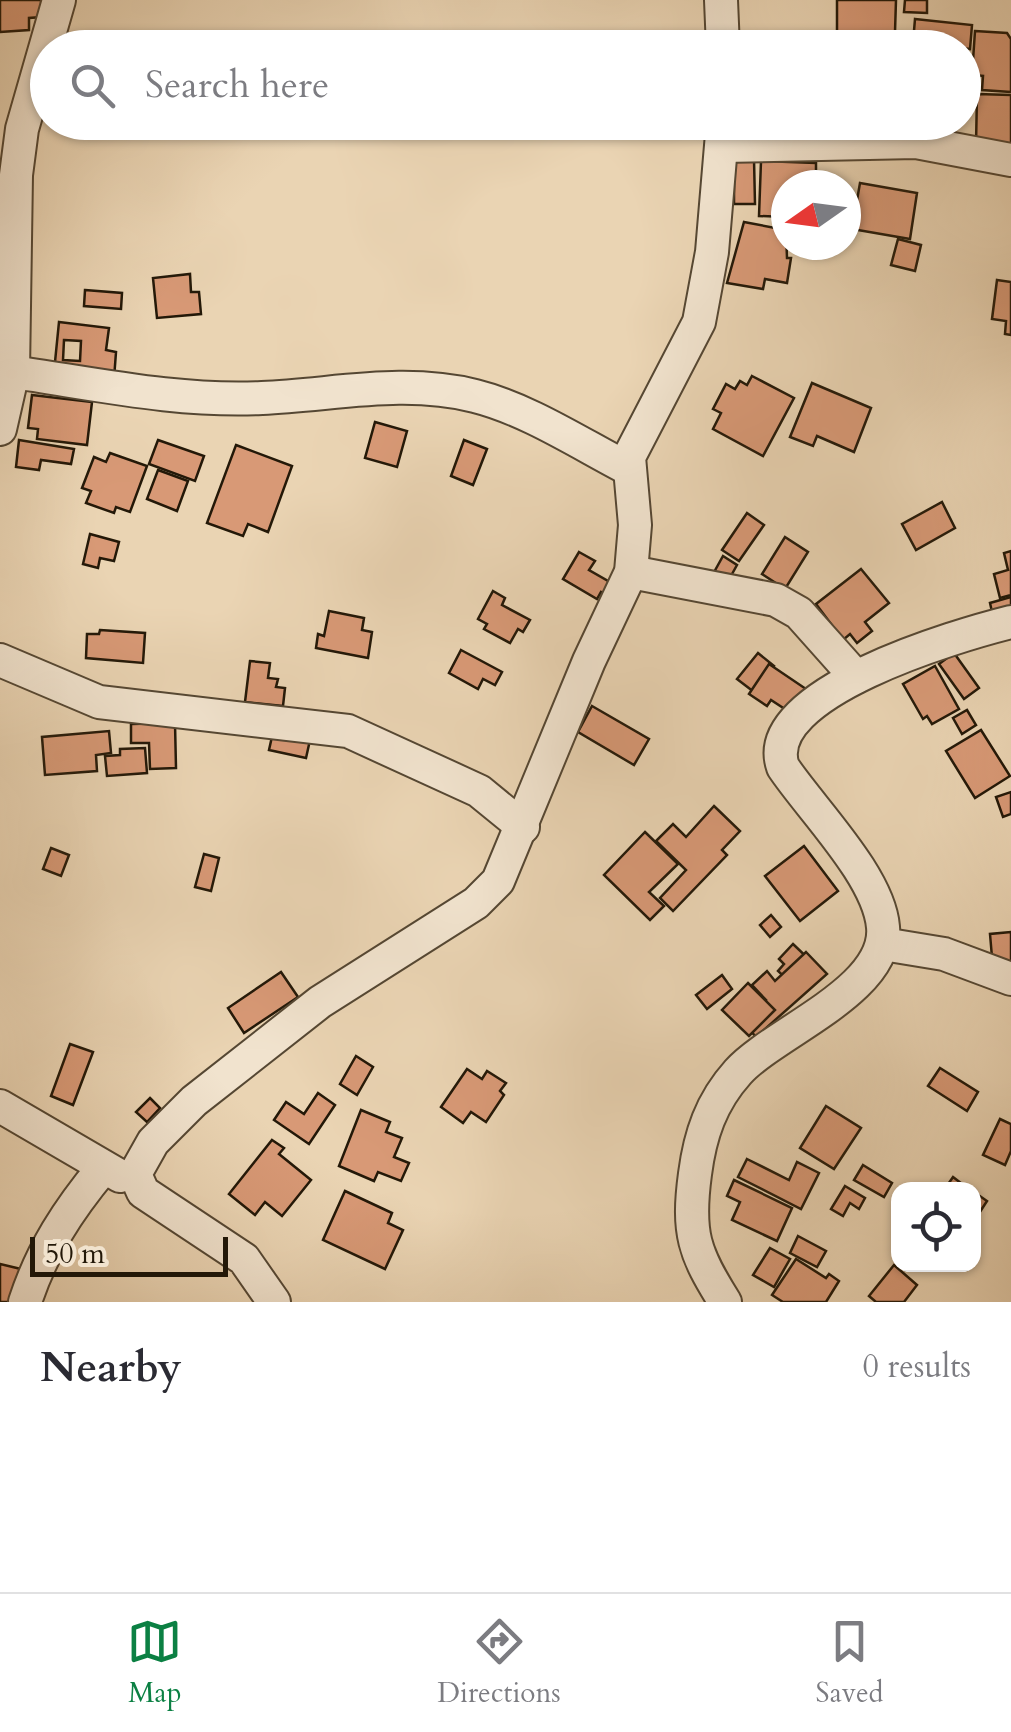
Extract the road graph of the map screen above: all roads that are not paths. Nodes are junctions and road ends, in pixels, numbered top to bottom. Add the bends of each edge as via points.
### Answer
1 (59, 0) edge
2 (721, 0) edge
3 (50, 30) edge
4 (722, 30) edge
5 (30, 101) edge
6 (722, 140) edge
7 (868, 140) edge
8 (1011, 160) edge
9 (12, 372) junction
10 (0, 430) edge
11 (627, 468) junction
12 (631, 572) junction
13 (1011, 622) edge
14 (0, 660) edge
15 (856, 677) junction
16 (522, 827) junction
17 (883, 944) junction
18 (1011, 979) edge
19 (0, 1106) edge
20 (103, 1168) junction
21 (134, 1180) junction
22 (25, 1302) edge
23 (274, 1302) edge
24 (725, 1302) edge

1 - 3 street
2 - 4 street
5 - 9 street via 16,175
6 - 11 street via 699,322
7 - 8 street
9 - 10 street
9 - 11 street via 188,398 392,386 476,396
11 - 12 street via 635,525
12 - 15 street via 776,600 799,613
12 - 16 street
13 - 15 street
14 - 16 street via 100,702 348,732 479,792
15 - 17 street via 801,715 778,753 866,884 883,922
16 - 21 street via 498,881 476,904 320,1002 194,1101 154,1142
17 - 18 street via 944,954
17 - 24 street via 847,990 738,1072 710,1112 700,1137 692,1240
19 - 20 street
20 - 21 street
20 - 22 street via 62,1219
21 - 23 street via 244,1259

